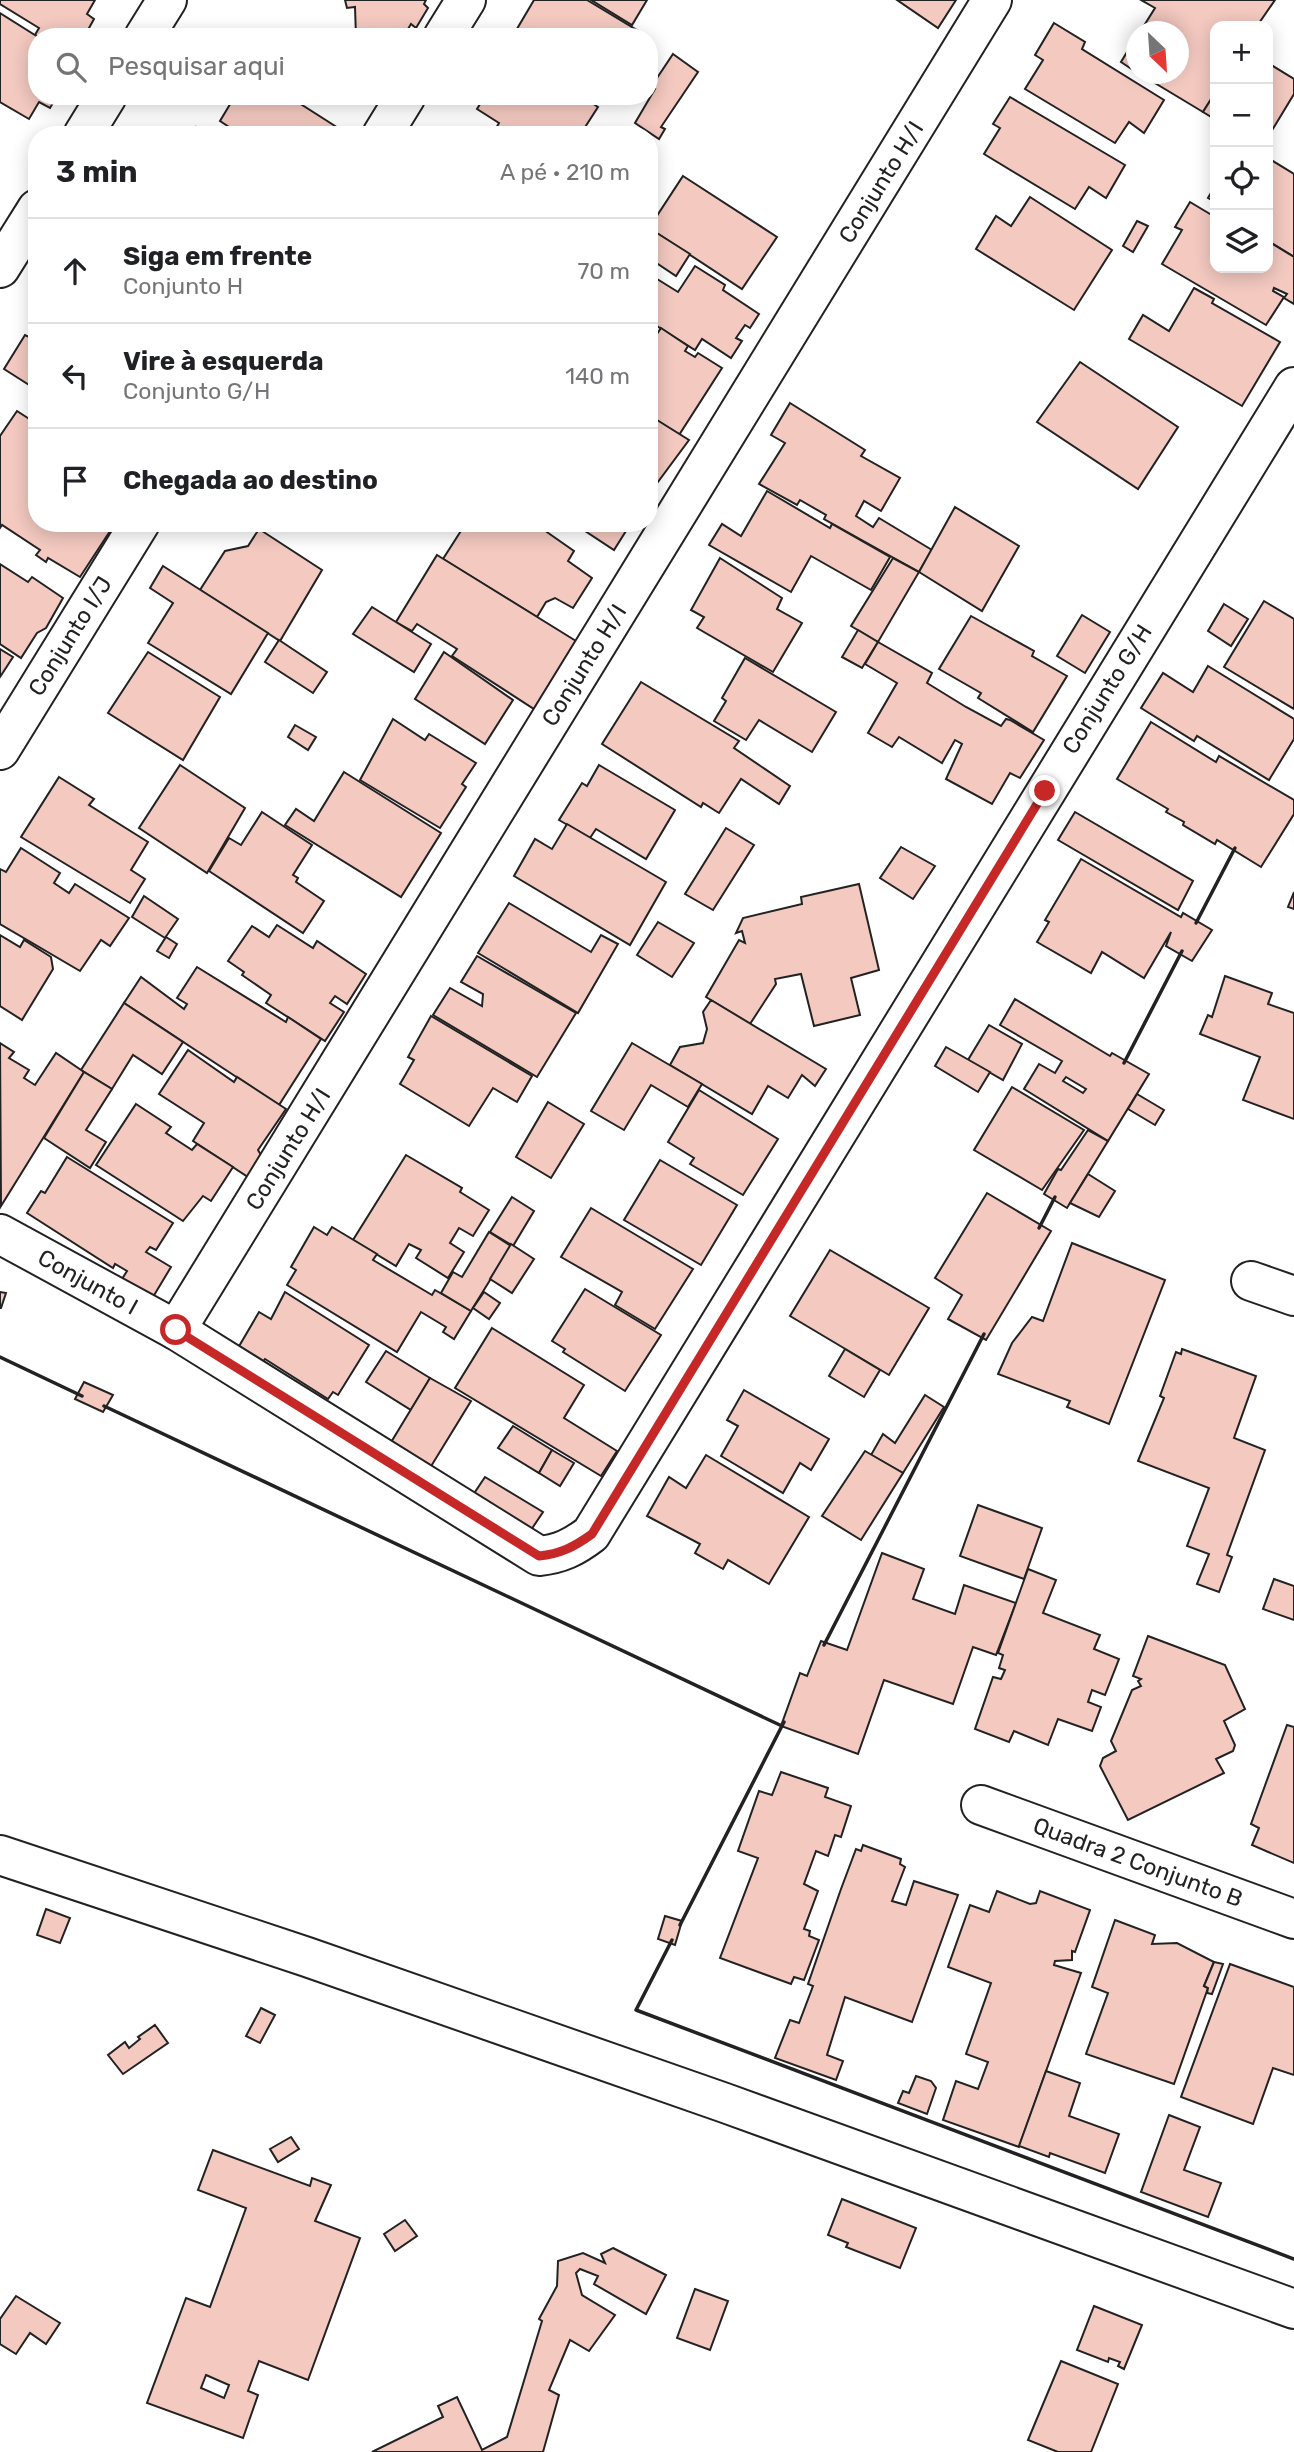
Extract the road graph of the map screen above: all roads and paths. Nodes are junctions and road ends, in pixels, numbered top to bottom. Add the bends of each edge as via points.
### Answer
1 (167, 0) edge
2 (466, 0) edge
3 (992, 0) edge
4 (150, 28) edge
5 (449, 28) edge
6 (101, 105) edge
7 (400, 105) edge
8 (89, 126) edge
9 (388, 126) edge
10 (28, 223) edge
11 (0, 268) edge
12 (1294, 387) edge
13 (134, 532) edge
14 (0, 750) edge
15 (0, 1234) edge
16 (1251, 1281) dead end
17 (1294, 1296) edge
18 (176, 1330) junction
19 (560, 1554) joint
20 (981, 1805) dead end
21 (2, 1864) edge
22 (1294, 1919) edge
23 (1294, 2309) edge

1 - 4 street
2 - 5 street
3 - 18 street, Conjunto H/I
6 - 8 street
7 - 9 street
10 - 11 street
12 - 19 street, Conjunto G/H via 592,1534
13 - 14 street, Conjunto I/J
15 - 18 street, Conjunto I
16 - 17 street
18 - 19 street, Conjunto I via 539,1556
20 - 22 street, Quadra 2 Conjunto B
21 - 23 street via 307,1957

